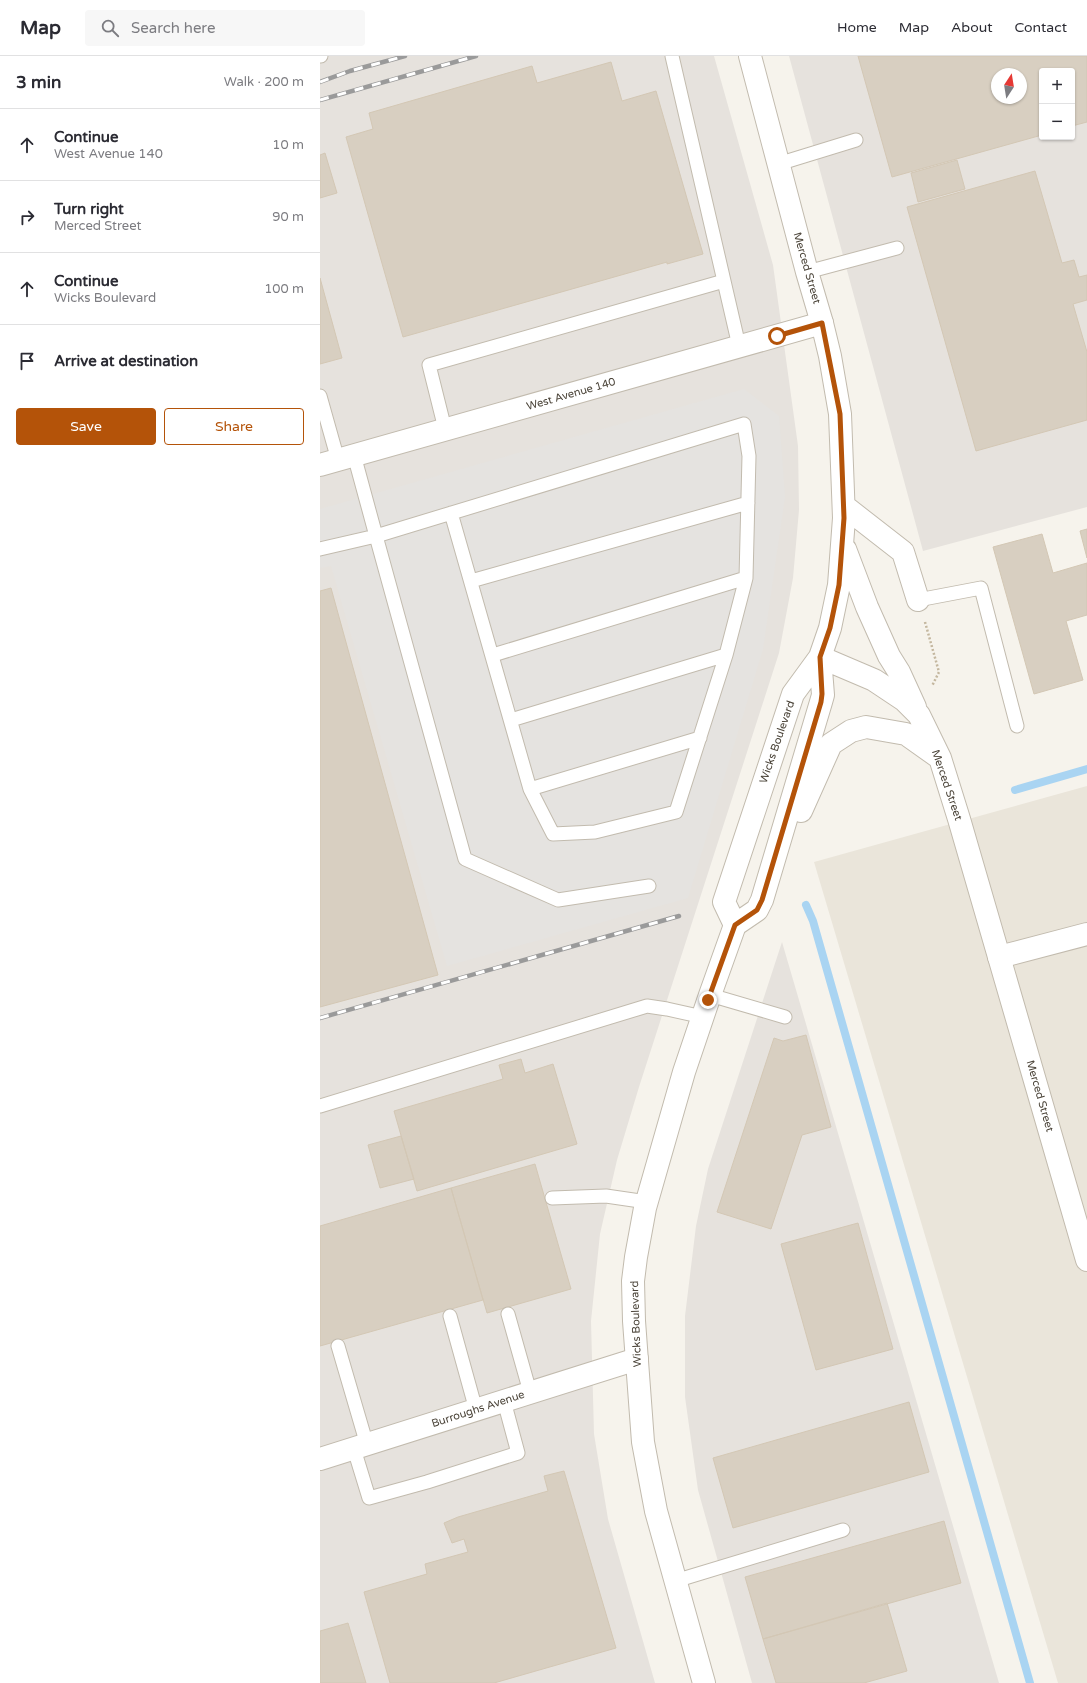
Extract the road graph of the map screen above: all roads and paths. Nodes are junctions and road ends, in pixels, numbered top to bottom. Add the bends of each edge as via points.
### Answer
1 (672, 56) edge
2 (750, 56) edge
3 (856, 140) dead end
4 (778, 164) junction
5 (897, 248) dead end
6 (807, 272) junction
7 (724, 281) junction
8 (822, 323) junction
9 (739, 346) junction
10 (320, 396) edge
11 (445, 429) junction
12 (337, 460) edge
13 (748, 503) junction
14 (844, 506) junction
15 (451, 513) junction
16 (376, 536) junction
17 (843, 544) junction
18 (320, 549) edge
19 (746, 578) junction
20 (471, 581) junction
21 (918, 600) junction
22 (493, 655) junction
23 (726, 655) junction
24 (820, 657) junction
25 (919, 715) junction
26 (511, 720) junction
27 (1017, 726) dead end
28 (700, 738) junction
29 (940, 758) junction
30 (530, 789) junction
31 (649, 886) dead end
32 (762, 900) junction
33 (735, 925) junction
34 (1087, 934) edge
35 (999, 957) junction
36 (710, 995) junction
37 (703, 1017) junction
38 (785, 1018) dead end
39 (320, 1106) edge
40 (552, 1198) dead end
41 (646, 1202) junction
42 (1087, 1260) edge
43 (508, 1314) dead end
44 (450, 1316) dead end
45 (338, 1346) dead end
46 (637, 1359) junction
47 (530, 1392) junction
48 (504, 1401) junction
49 (476, 1410) junction
50 (360, 1447) junction
51 (320, 1460) edge
52 (843, 1530) dead end
53 (675, 1581) junction
54 (704, 1683) edge

1 - 7 lane
2 - 4 street, Merced Street
3 - 4 lane
4 - 6 street, Merced Street
5 - 6 lane
6 - 8 street, Merced Street
7 - 9 lane
7 - 11 lane via 429,365
8 - 9 street, West Avenue 140
8 - 14 street, Merced Street via 840,414
9 - 11 street, West Avenue 140
10 - 12 lane
11 - 12 street, West Avenue 140
12 - 16 lane
13 - 15 lane via 749,456 744,424
13 - 19 lane
13 - 20 lane
14 - 17 street, Merced Street
14 - 21 street via 904,552
15 - 16 lane
15 - 20 lane
16 - 18 lane
16 - 31 lane via 464,859 558,900
17 - 24 street, Merced Street via 839,585 830,628
17 - 25 street via 867,607
19 - 22 lane
19 - 23 lane
20 - 22 lane
21 - 25 path via 938,672
21 - 27 lane via 981,588
22 - 26 lane
23 - 26 lane
23 - 28 lane
24 - 25 street, Merced Street via 874,680 904,700
24 - 32 street via 821,702
24 - 33 street, Wicks Boulevard via 793,694 730,880 724,902
25 - 29 street, Merced Street
26 - 30 lane
28 - 30 lane
28 - 30 lane via 676,812 595,832 553,834
29 - 32 street via 906,734 866,727 839,737 824,756
29 - 35 street, Merced Street
32 - 33 street via 757,910
33 - 36 street, Wicks Boulevard
34 - 35 street
35 - 42 street, Merced Street
36 - 37 street, Wicks Boulevard
36 - 38 lane
37 - 39 lane via 647,1006
37 - 41 street, Wicks Boulevard
40 - 41 lane via 606,1196
41 - 46 street, Wicks Boulevard via 632,1298
43 - 47 lane
44 - 49 lane
45 - 50 lane
46 - 47 street, Burroughs Avenue
46 - 53 street, Wicks Boulevard via 644,1449 656,1511
47 - 48 street, Burroughs Avenue
48 - 49 street, Burroughs Avenue
48 - 50 lane via 518,1453 369,1498
49 - 50 street, Burroughs Avenue
50 - 51 street, Burroughs Avenue
52 - 53 lane
53 - 54 street, Wicks Boulevard

